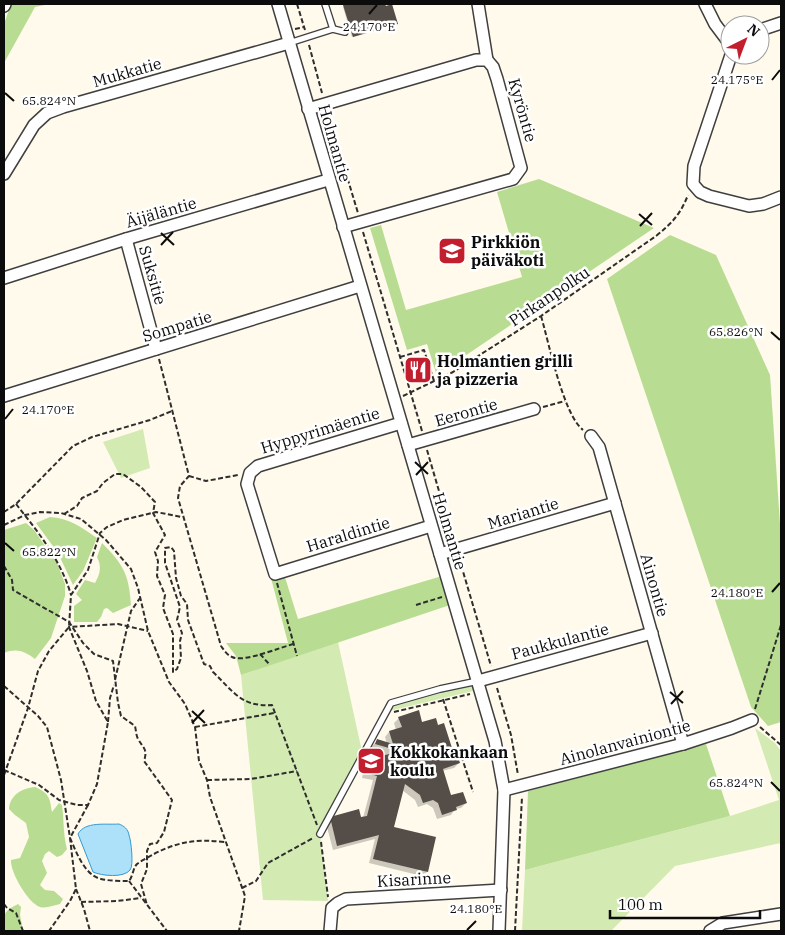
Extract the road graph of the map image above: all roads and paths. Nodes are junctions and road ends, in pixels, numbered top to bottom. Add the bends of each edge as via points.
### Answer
1 (278, 4) edge
2 (297, 4) edge
3 (326, 4) edge
4 (478, 4) edge
5 (705, 4) edge
6 (333, 29) junction
7 (720, 31) edge
8 (345, 32) dead end
9 (307, 37) junction
10 (289, 42) junction
11 (487, 60) junction
12 (728, 65) edge
13 (325, 104) junction
14 (308, 110) junction
15 (4, 174) edge
16 (328, 180) junction
17 (693, 184) junction
18 (781, 198) edge
19 (360, 222) junction
20 (343, 227) junction
21 (126, 239) junction
22 (4, 278) edge
23 (360, 286) junction
24 (541, 316) junction
25 (156, 349) junction
26 (400, 357) junction
27 (434, 382) junction
28 (410, 392) junction
29 (4, 396) edge
30 (394, 400) junction
31 (566, 400) junction
32 (534, 410) joint
33 (172, 411) junction
34 (401, 423) junction
35 (591, 436) joint
36 (424, 440) junction
37 (408, 445) junction
38 (250, 473) junction
39 (189, 476) junction
40 (615, 502) junction
41 (16, 504) junction
42 (4, 512) edge
43 (153, 513) junction
44 (64, 514) junction
45 (24, 515) junction
46 (183, 517) junction
47 (4, 526) edge
48 (431, 526) junction
49 (100, 533) junction
50 (456, 550) junction
51 (440, 554) junction
52 (4, 566) edge
53 (275, 574) junction
54 (452, 594) junction
55 (71, 595) junction
56 (140, 598) junction
57 (416, 605) dead end
58 (69, 622) junction
59 (781, 625) edge
60 (127, 626) junction
61 (70, 627) junction
62 (148, 631) junction
63 (652, 633) junction
64 (294, 644) junction
65 (260, 654) junction
66 (297, 656) dead end
67 (270, 665) dead end
68 (494, 676) junction
69 (115, 682) junction
70 (4, 686) edge
71 (479, 686) junction
72 (440, 689) junction
73 (443, 700) junction
74 (28, 708) junction
75 (274, 713) junction
76 (385, 714) junction
77 (752, 720) junction
78 (108, 722) junction
79 (195, 727) junction
80 (683, 744) junction
81 (781, 745) edge
82 (4, 770) edge
83 (298, 771) junction
84 (4, 775) edge
85 (207, 780) junction
86 (520, 786) junction
87 (504, 790) junction
88 (473, 792) dead end
89 (64, 802) junction
90 (88, 805) junction
91 (320, 834) junction
92 (70, 838) junction
93 (226, 842) junction
94 (147, 858) junction
95 (129, 881) junction
96 (242, 888) junction
97 (76, 889) junction
98 (501, 890) junction
99 (142, 898) junction
100 (81, 902) junction
101 (4, 904) edge
102 (147, 905) junction
103 (332, 908) junction
104 (781, 914) edge
105 (22, 931) edge
106 (49, 931) edge
107 (90, 931) edge
108 (167, 931) edge
109 (239, 931) edge
110 (330, 931) edge
111 (499, 931) edge
112 (515, 931) edge
113 (710, 931) edge

1 - 10 street, Holmantie
2 - 9 path
3 - 6 lane
4 - 11 street, Kyröntie
5 - 7 street
6 - 8 lane
6 - 9 lane
9 - 10 lane
9 - 13 path
10 - 14 street, Holmantie
10 - 15 street, Mukkatie via 63,106 34,125
11 - 13 street via 476,60
11 - 19 street, Kyröntie via 493,67 519,155 521,168 513,179
12 - 17 street via 694,166
13 - 14 street
13 - 19 path
14 - 16 street, Holmantie
16 - 20 street, Holmantie
16 - 21 street, Äijäläntie
17 - 18 street via 709,196 749,206
17 - 24 path, Pirkanpolku via 682,211 671,224
19 - 20 street, Kyröntie
19 - 26 path
20 - 23 street, Holmantie
21 - 22 street, Äijäläntie
21 - 25 street, Suksitie
23 - 25 street, Sompatie
23 - 30 street, Holmantie
24 - 27 path, Pirkanpolku
24 - 31 path
25 - 29 street, Sompatie
25 - 33 path
26 - 27 path via 424,350
26 - 28 path
27 - 28 path, Pirkanpolku
28 - 30 path, Pirkanpolku
28 - 36 path
30 - 34 street, Holmantie
31 - 32 path
31 - 35 path via 578,426
32 - 36 street, Eerontie
33 - 39 path
33 - 41 path via 73,446
34 - 37 street, Holmantie
34 - 38 street, Hyppyrimäentie via 258,466
35 - 40 street, Ainontie via 599,447
36 - 37 street, Eerontie
36 - 50 path
37 - 48 street, Holmantie
38 - 39 path via 206,481
38 - 53 street via 247,484
39 - 46 path via 180,486 178,498
40 - 50 street, Mariantie
40 - 63 street, Ainontie
41 - 42 path
41 - 45 path
43 - 44 path via 155,502 123,474 115,474
43 - 46 path
43 - 49 path via 107,526
43 - 75 path via 165,535 155,552 157,576 165,595 163,608 173,634 173,672 181,658 182,633 177,620 180,607 165,563 165,548 171,547 181,596 187,604 188,620 204,664 210,666 243,701 260,706 272,705
44 - 45 path via 40,512
44 - 49 path via 81,520
45 - 47 path
45 - 55 path via 59,564
46 - 65 path via 221,646 233,658 244,659
48 - 51 street, Holmantie
48 - 53 street, Haraldintie
49 - 55 path via 88,570
49 - 56 path via 131,569
50 - 51 street, Mariantie
50 - 68 path
51 - 54 street, Holmantie
52 - 58 path via 12,580 13,590
53 - 64 path
54 - 57 path
54 - 71 street, Holmantie
55 - 58 path
56 - 60 path via 131,611
56 - 62 path
58 - 61 path
59 - 77 path
60 - 61 path
60 - 62 path
60 - 69 path
61 - 69 path via 94,654 112,661
61 - 74 path via 49,651 38,671
61 - 78 path via 96,701
62 - 79 path via 169,682 185,704
63 - 68 street, Paukkulantie
63 - 80 street, Ainontie
64 - 65 path
64 - 66 path
65 - 67 path
68 - 71 street, Paukkulantie
68 - 86 path via 511,735
69 - 78 path
69 - 94 path via 121,716 135,726 137,738 147,754 144,761 172,800 164,832 157,843 150,844
70 - 74 path
71 - 72 lane
71 - 73 path
71 - 87 street, Holmantie
72 - 73 path
72 - 76 lane via 391,703
73 - 76 path
73 - 88 path
74 - 82 path
74 - 89 path via 47,727
75 - 79 path
75 - 83 path
76 - 91 lane
77 - 80 street, Ainolanvainiontie
77 - 81 path
78 - 90 path via 97,784
79 - 85 path via 199,761
80 - 86 street, Ainolanvainiontie
82 - 84 path
82 - 89 path via 38,785
83 - 85 path via 251,779
83 - 91 path
85 - 93 path
86 - 87 street, Ainolanvainiontie
86 - 112 path
87 - 98 street, Holmantie
89 - 90 path
89 - 92 path
90 - 92 path
91 - 96 path via 268,862 256,881
91 - 103 path via 328,900
92 - 95 path via 81,862 91,874 99,879
92 - 97 path
93 - 94 path via 187,842
93 - 96 path
94 - 95 path via 138,862
94 - 102 path via 147,869 140,884
95 - 99 path
96 - 109 path via 244,896
97 - 100 path
97 - 106 path
98 - 103 street, Kisarinne via 346,899
98 - 111 street, Holmantie
99 - 100 path
99 - 102 path
100 - 107 path
101 - 105 path via 16,913
102 - 108 path
103 - 110 street
104 - 113 street via 723,923

